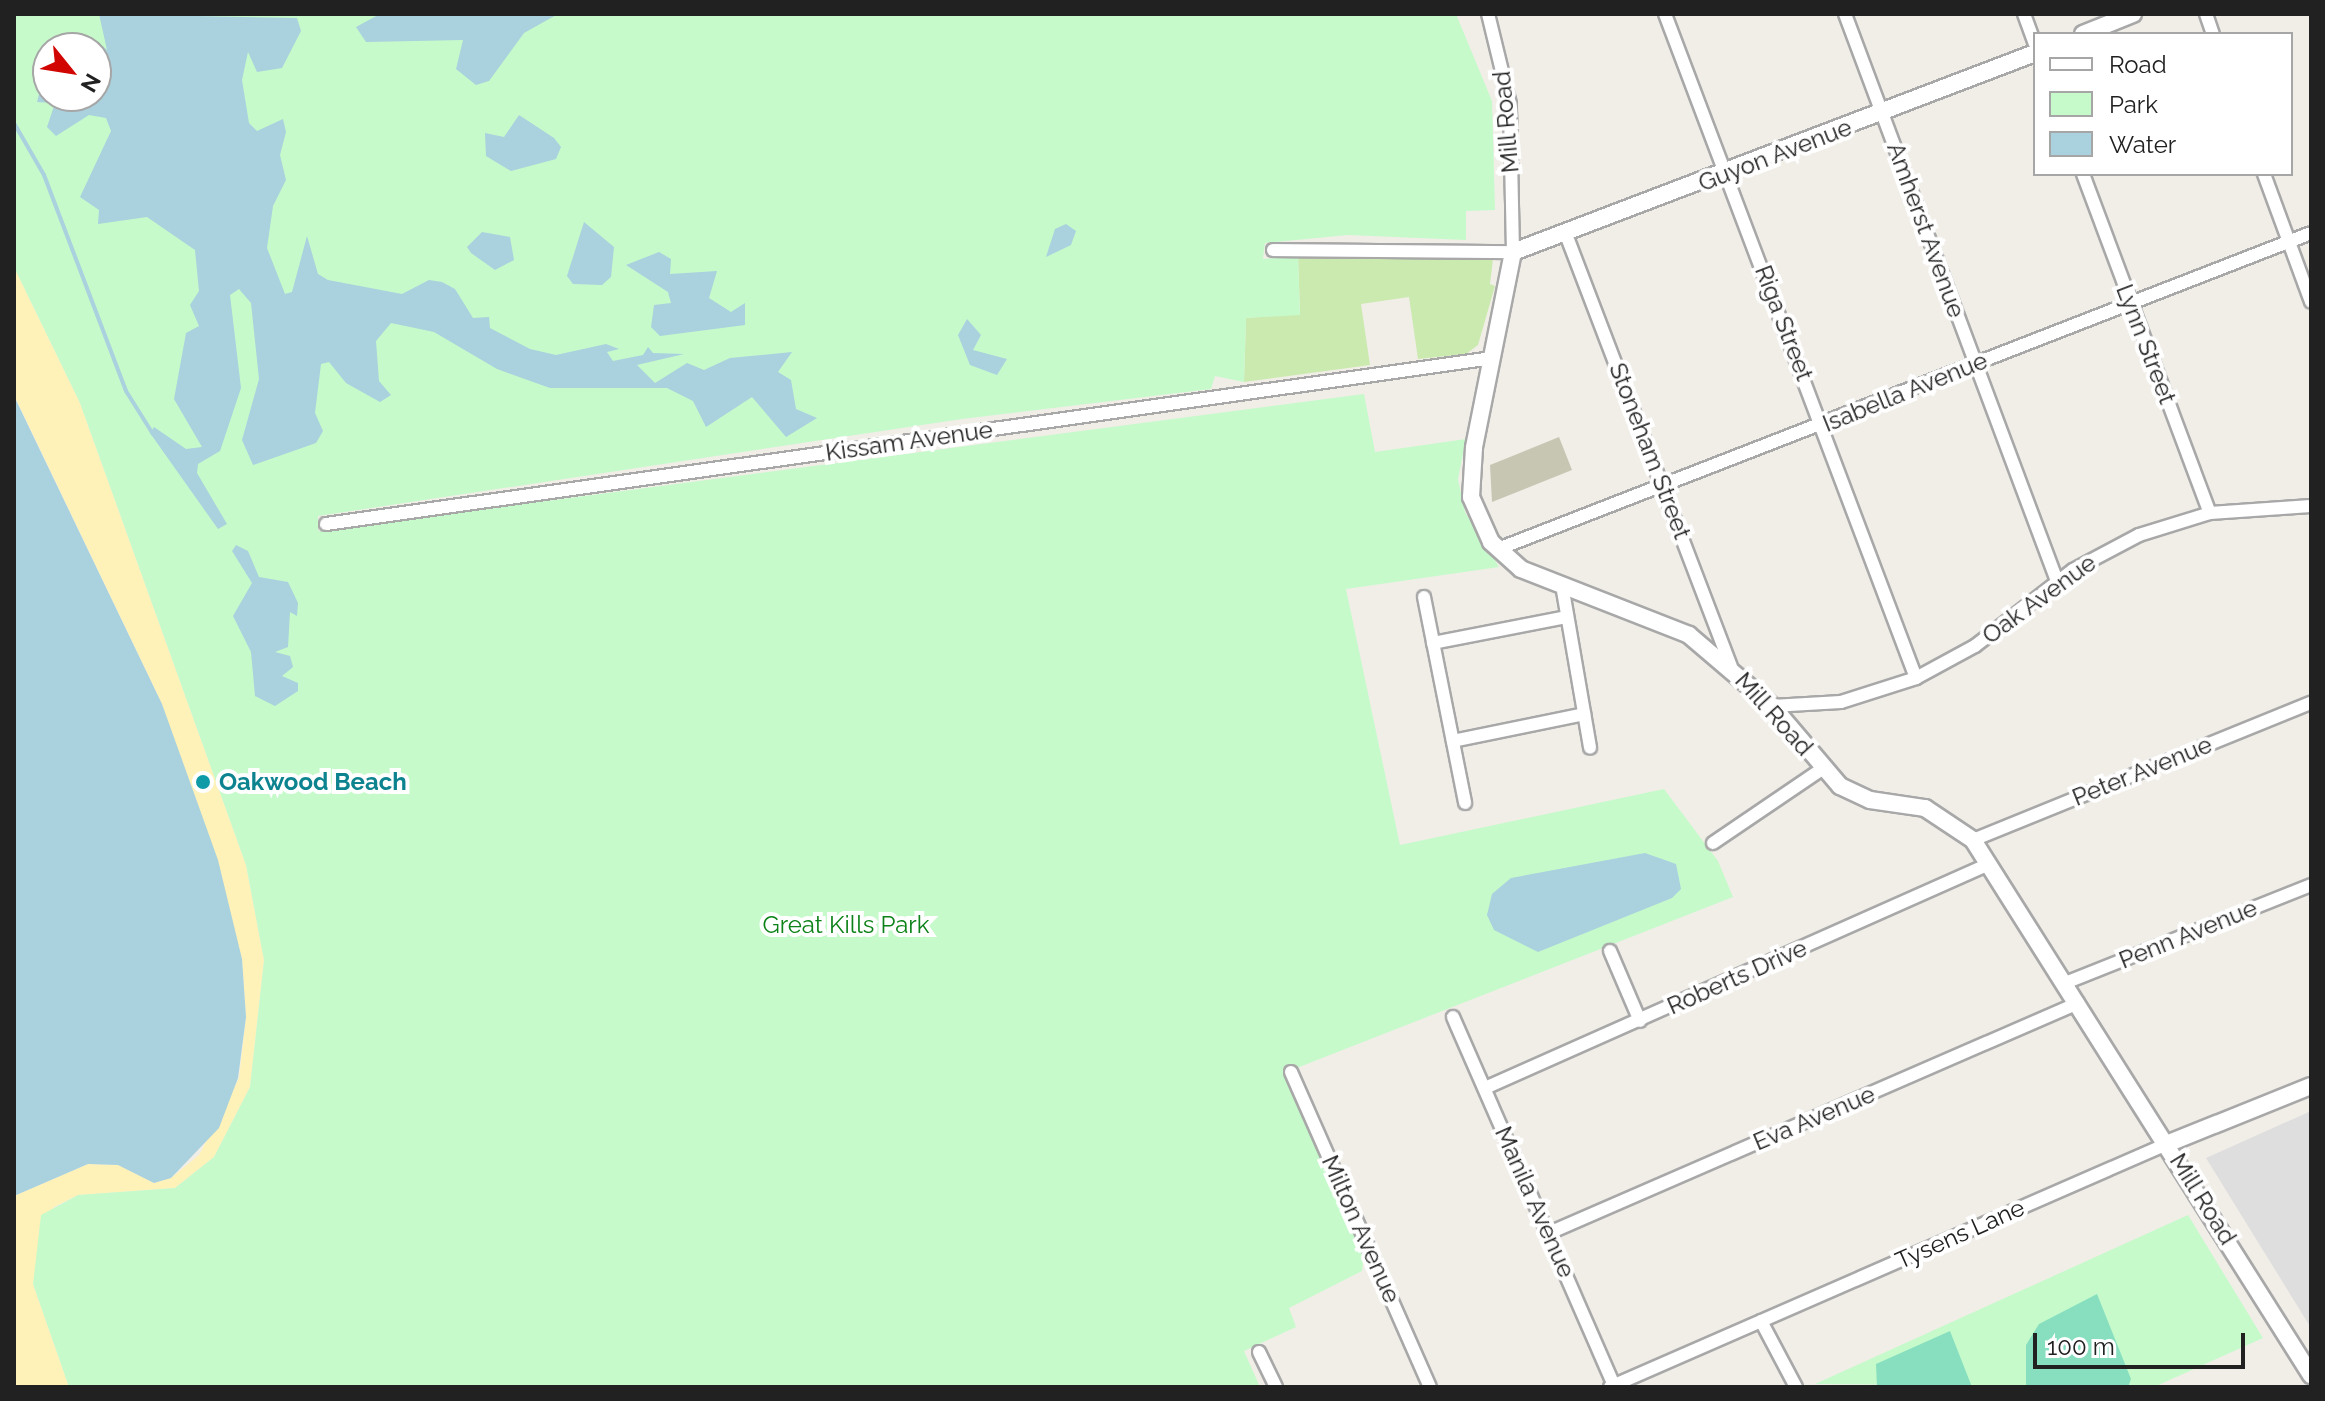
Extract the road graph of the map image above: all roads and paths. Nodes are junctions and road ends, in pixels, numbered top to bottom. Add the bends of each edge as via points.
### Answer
1 (1488, 14) edge
2 (1665, 14) edge
3 (1845, 14) edge
4 (2024, 14) edge
5 (2133, 14) edge
6 (2088, 32) edge
7 (2033, 39) edge
8 (2033, 54) edge
9 (1882, 113) junction
10 (1727, 174) junction
11 (2084, 176) edge
12 (2265, 176) edge
13 (2311, 233) edge
14 (1567, 237) junction
15 (2289, 242) junction
16 (1273, 250) dead end
17 (1513, 252) junction
18 (2130, 302) junction
19 (2311, 302) edge
20 (1492, 358) junction
21 (1976, 364) junction
22 (1822, 425) junction
23 (1664, 485) junction
24 (2311, 506) edge
25 (2210, 513) junction
26 (326, 524) dead end
27 (1498, 549) junction
28 (2057, 581) junction
29 (1563, 591) junction
30 (1424, 597) dead end
31 (1567, 617) junction
32 (1433, 643) junction
33 (1731, 666) junction
34 (1916, 678) junction
35 (2311, 703) edge
36 (1772, 706) junction
37 (1584, 714) junction
38 (1453, 741) junction
39 (1590, 748) dead end
40 (1822, 769) junction
41 (1465, 803) dead end
42 (1973, 840) junction
43 (1713, 843) dead end
44 (1989, 864) junction
45 (2311, 885) edge
46 (1610, 951) dead end
47 (2065, 983) junction
48 (2078, 1003) junction
49 (1453, 1017) dead end
50 (1640, 1021) junction
51 (1291, 1072) dead end
52 (2311, 1086) edge
53 (1485, 1088) junction
54 (2169, 1143) junction
55 (1549, 1233) junction
56 (1761, 1321) junction
57 (1259, 1352) dead end
58 (2311, 1375) edge
59 (1613, 1386) edge
60 (1276, 1387) edge
61 (1430, 1387) edge
62 (1796, 1387) edge

1 - 17 street, Mill Road via 1510,104
2 - 10 street, Riga Street
3 - 9 street, Amherst Avenue
4 - 7 street
5 - 6 street
8 - 9 street, Guyon Avenue
9 - 10 street, Guyon Avenue
9 - 21 street, Amherst Avenue
10 - 14 street, Guyon Avenue
10 - 22 street, Riga Street
11 - 18 street, Lynn Street
12 - 15 street
13 - 15 street, Isabella Avenue
14 - 17 street, Guyon Avenue
14 - 23 street, Stoneham Street
15 - 18 street, Isabella Avenue
15 - 19 street
16 - 17 street
17 - 20 street, Mill Road
18 - 21 street, Isabella Avenue
18 - 25 street, Lynn Street
20 - 26 street, Kissam Avenue
20 - 27 street, Mill Road via 1469,478 1481,528
21 - 22 street, Isabella Avenue
21 - 28 street, Amherst Avenue
22 - 23 street, Isabella Avenue
22 - 34 street, Riga Street
23 - 27 street, Isabella Avenue
23 - 33 street, Stoneham Street
24 - 25 street, Oak Avenue
25 - 28 street, Oak Avenue via 2139,535
27 - 29 street, Mill Road
28 - 34 street, Oak Avenue via 1975,646
29 - 31 street
29 - 33 street, Mill Road via 1689,635
30 - 32 street
31 - 32 street
31 - 37 street
32 - 38 street
33 - 36 street, Mill Road
34 - 36 street, Oak Avenue via 1841,702
35 - 42 street, Peter Avenue
36 - 40 street, Mill Road
37 - 38 street
37 - 39 street
38 - 41 street
40 - 42 street, Mill Road via 1854,795 1925,808
40 - 43 street
42 - 44 street, Mill Road
44 - 47 street, Mill Road
44 - 50 street, Roberts Drive
45 - 47 street, Penn Avenue
46 - 50 street
47 - 48 street, Mill Road
48 - 54 street, Mill Road
48 - 55 street, Eva Avenue
49 - 53 street, Manila Avenue
50 - 53 street, Roberts Drive
51 - 61 street, Milton Avenue
52 - 54 street, Tysens Lane
53 - 55 street, Manila Avenue
54 - 56 street, Tysens Lane
54 - 58 street, Mill Road
55 - 59 street, Manila Avenue
56 - 59 street, Tysens Lane
56 - 62 street
57 - 60 street

